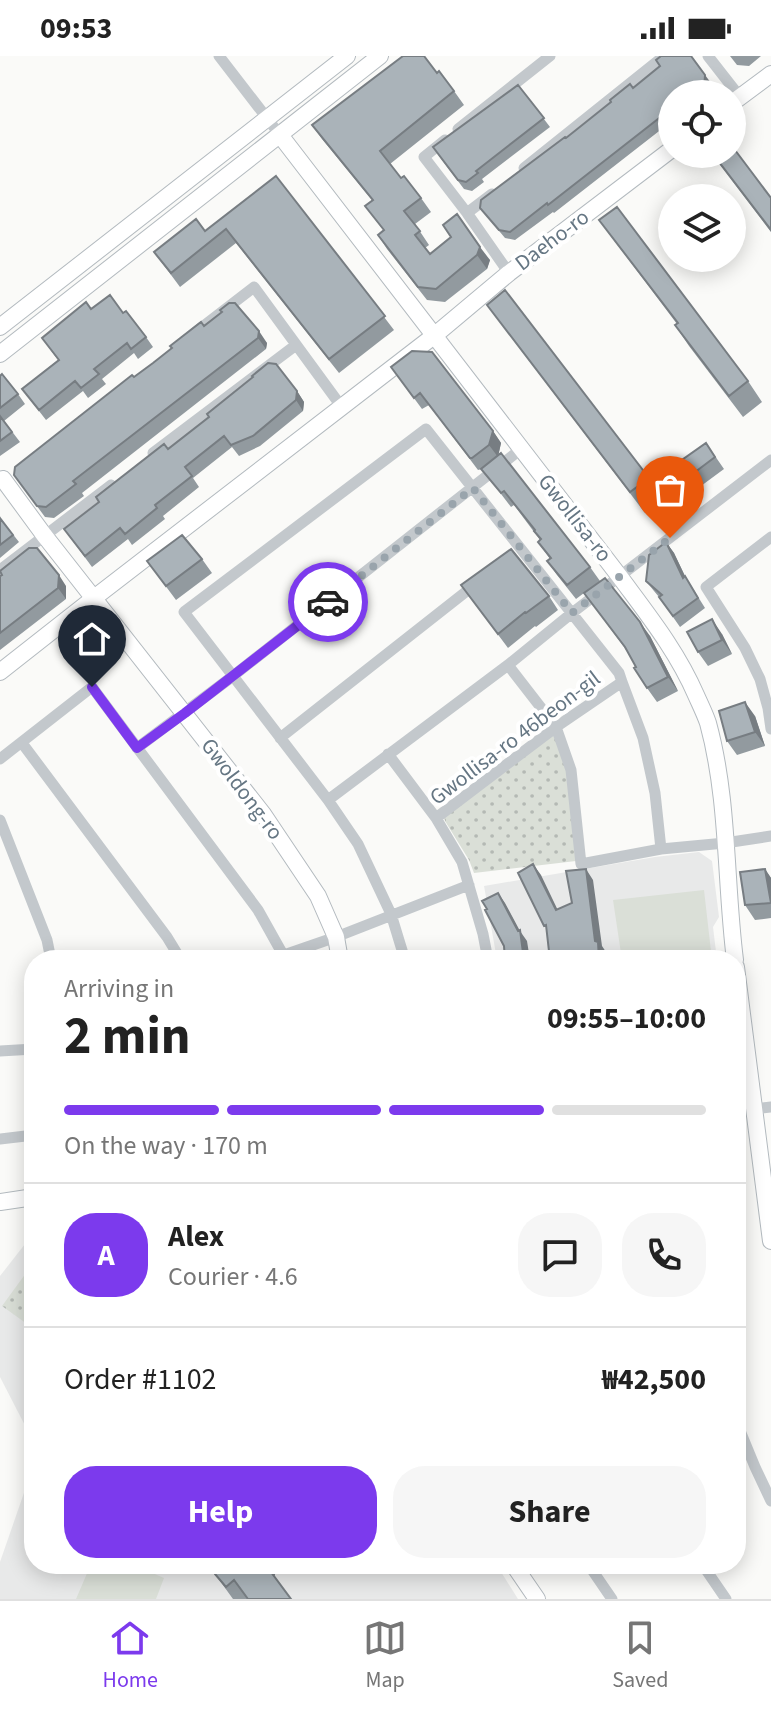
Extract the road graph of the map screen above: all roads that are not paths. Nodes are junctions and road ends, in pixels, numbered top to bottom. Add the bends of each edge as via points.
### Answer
1 (219, 56) edge
2 (347, 56) edge
3 (380, 56) edge
4 (550, 56) edge
5 (664, 56) edge
6 (708, 56) edge
7 (771, 74) edge
8 (723, 80) edge
9 (746, 93) edge
10 (268, 119) junction
11 (280, 135) junction
12 (658, 160) edge
13 (516, 174) edge
14 (504, 184) edge
15 (467, 213) junction
16 (509, 273) junction
17 (0, 327) edge
18 (435, 335) junction
19 (178, 345) edge
20 (296, 345) junction
21 (0, 354) edge
22 (341, 406) junction
23 (521, 449) junction
24 (145, 459) edge
25 (771, 460) edge
26 (6, 477) edge
27 (120, 478) edge
28 (473, 488) junction
29 (44, 535) junction
30 (771, 537) edge
31 (521, 548) junction
32 (509, 558) edge
33 (0, 570) edge
34 (485, 577) edge
35 (620, 577) junction
36 (94, 598) junction
37 (572, 613) junction
38 (508, 665) junction
39 (0, 672) edge
40 (233, 676) junction
41 (622, 682) junction
42 (770, 707) edge
43 (185, 713) junction
44 (556, 727) junction
45 (771, 729) edge
46 (280, 738) junction
47 (22, 743) junction
48 (137, 748) junction
49 (388, 754) junction
50 (0, 759) edge
51 (328, 800) junction
52 (436, 818) junction
53 (0, 820) edge
54 (771, 836) edge
55 (725, 843) junction
56 (661, 849) junction
57 (469, 885) junction
58 (391, 914) junction
59 (336, 937) junction
60 (49, 950) edge
61 (175, 950) edge
62 (280, 950) edge
63 (304, 950) edge
64 (338, 950) edge
65 (402, 950) edge
66 (486, 950) edge
67 (734, 950) edge
68 (24, 1050) edge
69 (0, 1051) edge
70 (746, 1051) edge
71 (771, 1107) edge
72 (753, 1109) junction
73 (746, 1110) edge
74 (24, 1136) edge
75 (0, 1139) edge
76 (24, 1198) edge
77 (0, 1202) edge
78 (771, 1241) edge
79 (746, 1445) edge
80 (771, 1501) edge
81 (520, 1574) edge
82 (595, 1574) edge
83 (709, 1574) edge
84 (537, 1599) edge
85 (612, 1599) edge
86 (726, 1599) edge

1 - 10 street
2 - 10 street
3 - 11 street
4 - 15 street via 424,157
5 - 13 street
6 - 8 street
7 - 9 street
10 - 11 street
10 - 17 street
11 - 18 street, Gwollisa-ro
11 - 21 street
12 - 16 street, Daeho-ro
14 - 15 street
15 - 16 street
16 - 18 street, Daeho-ro
18 - 22 street, Daeho-ro
18 - 23 street, Gwollisa-ro
19 - 20 street via 254,287
20 - 22 street
20 - 24 street
22 - 36 street, Daeho-ro
23 - 28 street
23 - 35 street, Gwollisa-ro
25 - 35 street
26 - 29 street, Gwoldong-ro
27 - 29 street
28 - 31 street
28 - 40 street
28 - 40 street via 426,429 184,612
29 - 33 street
29 - 36 street, Gwoldong-ro
30 - 42 street via 706,587 745,648
31 - 32 street
31 - 37 street
34 - 46 street
35 - 37 street
35 - 55 street, Gwollisa-ro via 670,644 707,721 724,799
36 - 39 street
36 - 43 street, Gwoldong-ro
37 - 38 street
37 - 41 street
38 - 44 street
38 - 49 street
40 - 43 street
40 - 46 street
41 - 44 street, Gwollisa-ro 46beon-gil
41 - 56 street, Gwollisa-ro 46beon-gil via 643,738
42 - 45 street
43 - 48 street
43 - 59 street, Gwoldong-ro via 263,814 318,896
44 - 52 street, Gwollisa-ro 46beon-gil
44 - 56 street via 571,770 581,864
46 - 51 street
47 - 48 street via 92,687
47 - 50 street
47 - 61 street
48 - 62 street via 258,910
49 - 51 street
49 - 52 street
51 - 58 street via 358,844
52 - 57 street, Gwollisa-ro 46beon-gil
53 - 60 street
54 - 55 street
55 - 56 street
55 - 67 street, Gwollisa-ro
57 - 58 street
57 - 66 street, Gwollisa-ro 46beon-gil
58 - 59 street
58 - 65 street
59 - 63 street
59 - 64 street, Gwoldong-ro
68 - 69 street
70 - 72 street
71 - 72 street
72 - 73 street
72 - 78 street
74 - 75 street
76 - 77 street
79 - 80 street
81 - 84 street
82 - 85 street
83 - 86 street

